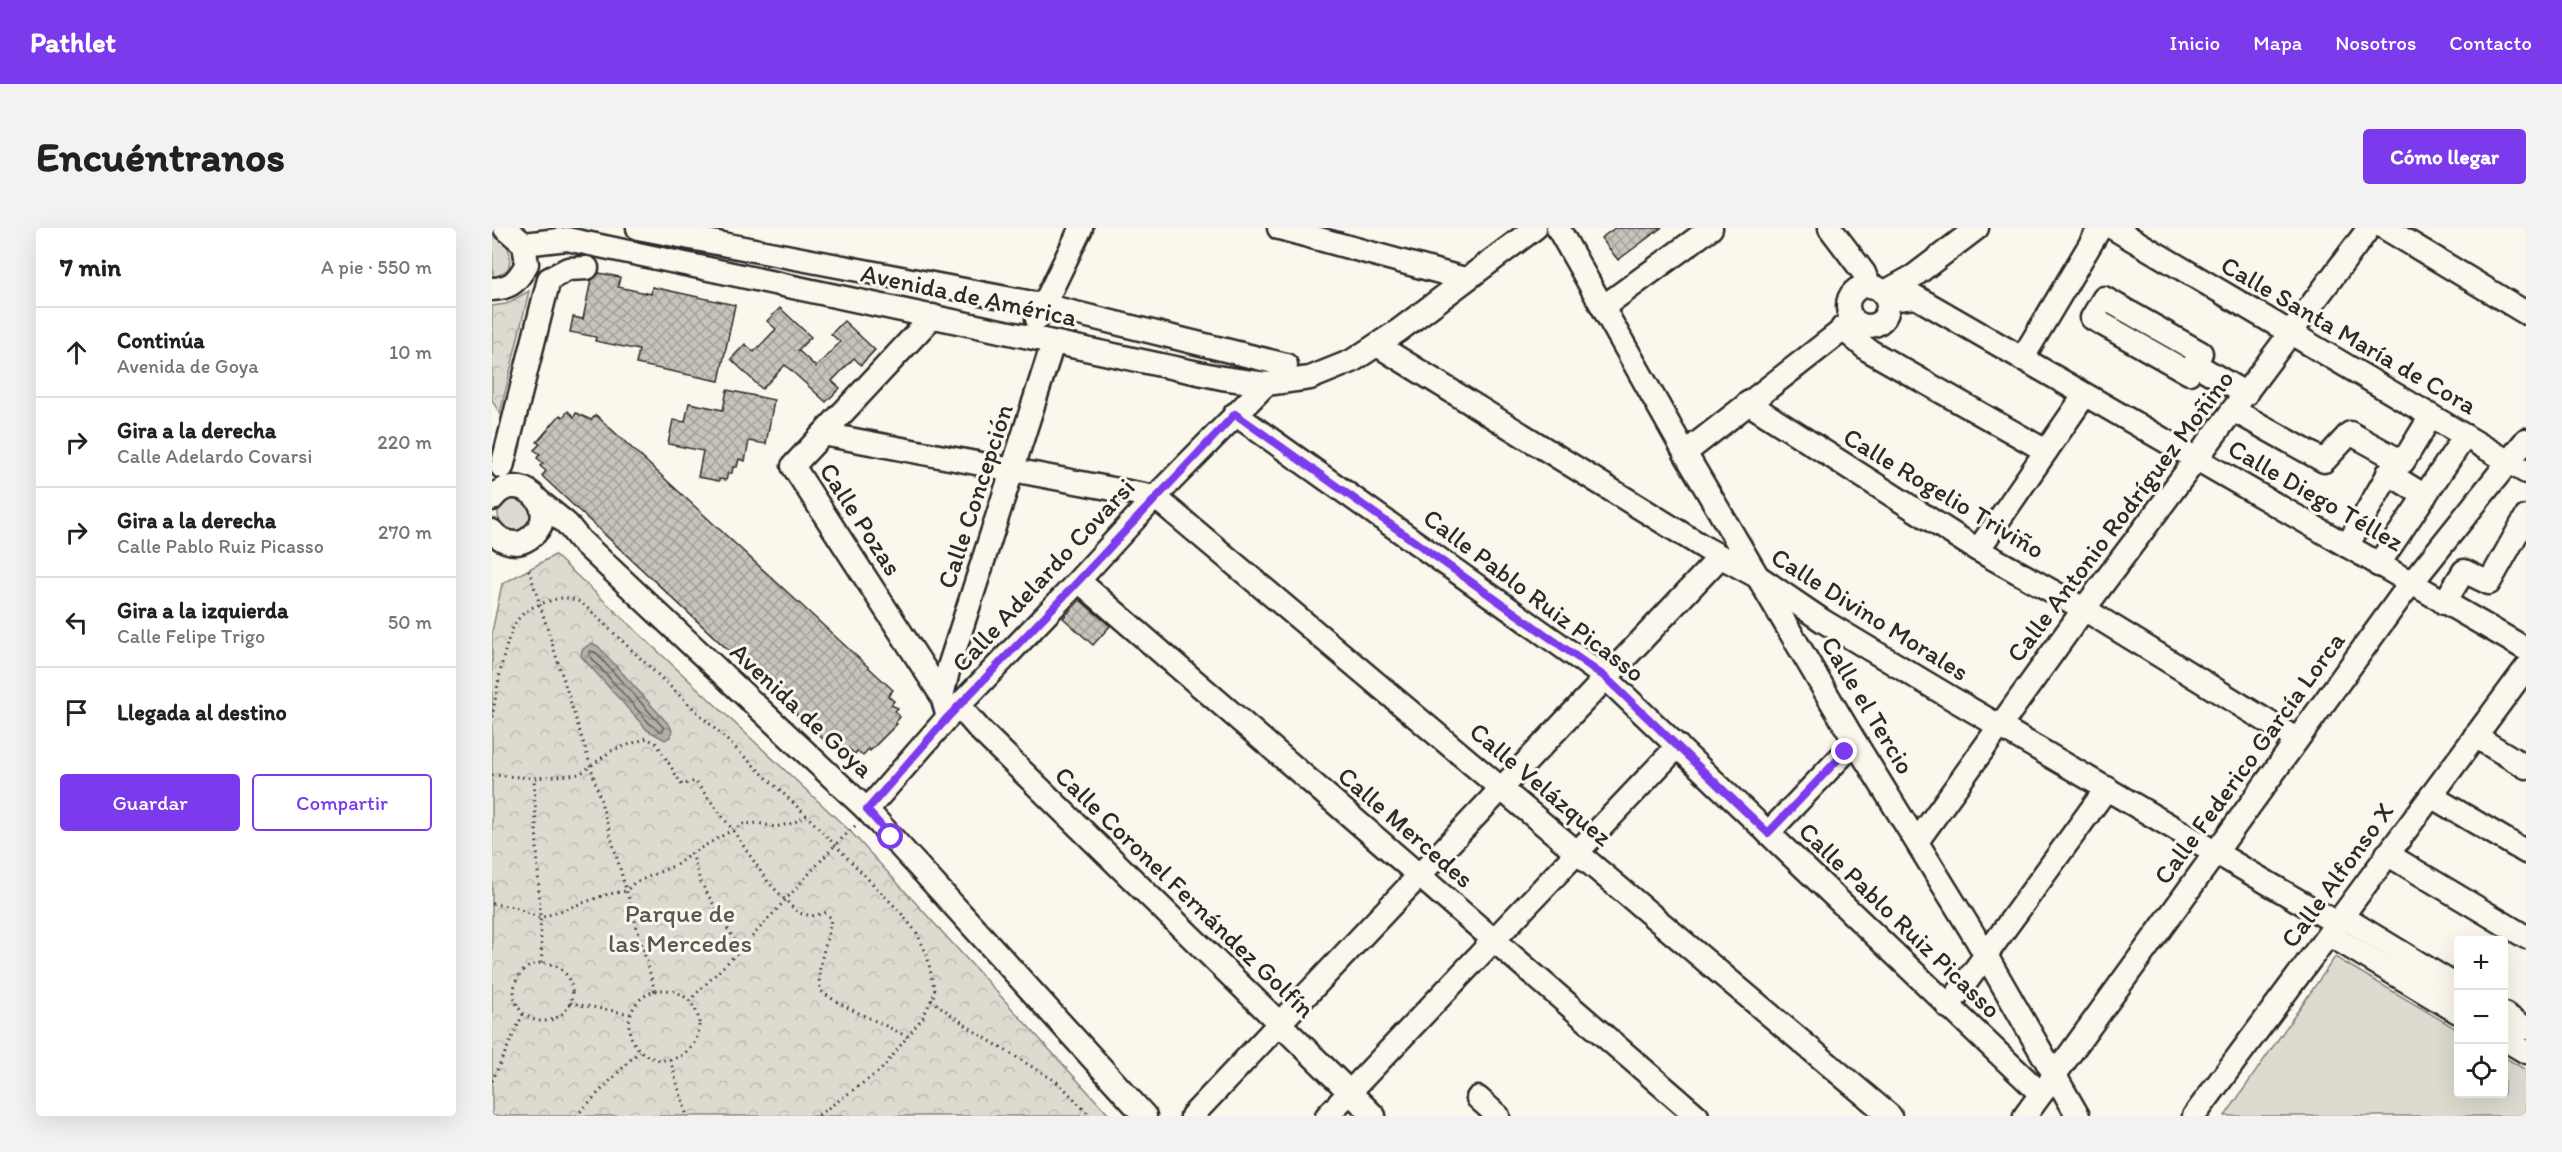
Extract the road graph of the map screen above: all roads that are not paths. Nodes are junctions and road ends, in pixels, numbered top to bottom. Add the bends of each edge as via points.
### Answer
1 (504, 228) edge
2 (638, 228) edge
3 (1081, 228) edge
4 (1279, 228) edge
5 (1535, 228) edge
6 (1558, 228) edge
7 (1711, 228) edge
8 (1830, 228) edge
9 (1977, 228) edge
10 (2100, 228) edge
11 (2113, 228) edge
12 (2370, 228) edge
13 (2385, 228) edge
14 (525, 254) junction
15 (587, 268) dead end
16 (1466, 279) junction
17 (2065, 288) junction
18 (492, 289) edge
19 (1880, 293) junction
20 (1043, 305) junction
21 (1603, 307) junction
22 (2526, 313) edge
23 (933, 316) junction
24 (1854, 325) junction
25 (2292, 335) junction
26 (1030, 337) junction
27 (1053, 343) junction
28 (1377, 345) junction
29 (2022, 359) junction
30 (1286, 365) dead end
31 (1266, 384) junction
32 (2084, 396) junction
33 (2240, 402) junction
34 (1748, 403) junction
35 (1235, 414) junction
36 (2431, 416) junction
37 (823, 434) junction
38 (2465, 436) junction
39 (2526, 440) edge
40 (2046, 451) junction
41 (1685, 453) junction
42 (2197, 458) junction
43 (2393, 466) junction
44 (2518, 467) edge
45 (1013, 471) junction
46 (498, 481) edge
47 (2424, 496) junction
48 (1155, 497) junction
49 (540, 502) junction
50 (2526, 517) edge
51 (538, 531) junction
52 (580, 540) junction
53 (496, 541) edge
54 (2347, 546) junction
55 (1978, 550) junction
56 (1720, 557) junction
57 (2378, 565) junction
58 (1760, 578) junction
59 (1079, 580) junction
60 (2412, 584) junction
61 (2444, 603) junction
62 (2084, 609) junction
63 (2526, 650) edge
64 (949, 667) junction
65 (2525, 672) edge
66 (1605, 677) junction
67 (976, 688) junction
68 (950, 706) junction
69 (2001, 726) junction
70 (2475, 736) junction
71 (2296, 738) junction
72 (1855, 742) junction
73 (1678, 746) junction
74 (2526, 766) edge
75 (1500, 788) junction
76 (2107, 789) junction
77 (2431, 796) junction
78 (868, 812) junction
79 (1768, 833) junction
80 (1918, 840) junction
81 (1578, 852) junction
82 (2215, 852) junction
83 (2526, 852) edge
84 (2386, 854) junction
85 (1419, 876) junction
86 (2337, 925) junction
87 (2526, 938) edge
88 (1494, 941) junction
89 (1986, 955) junction
90 (2454, 985) edge
91 (1948, 1007) junction
92 (2454, 1009) edge
93 (2508, 1017) edge
94 (1278, 1024) junction
95 (2526, 1028) edge
96 (2508, 1041) edge
97 (2526, 1052) edge
98 (2048, 1085) junction
99 (1350, 1092) junction
100 (1478, 1098) dead end
101 (1145, 1116) edge
102 (1192, 1116) edge
103 (1327, 1116) edge
104 (1374, 1116) edge
105 (1498, 1116) edge
106 (1697, 1116) edge
107 (1890, 1116) edge
108 (2025, 1116) edge
109 (2078, 1116) edge
110 (2194, 1116) edge

1 - 14 street
2 - 20 street, Avenida de América
3 - 20 street
4 - 16 street
5 - 16 street, Avenida de América
6 - 21 street, Calle el Tercio
7 - 21 street
8 - 19 street
9 - 19 street via 1914,276
10 - 17 street
11 - 25 street, Calle Santa María de Cora
12 - 25 street, Calle Antonio Rodríguez Moñino
13 - 22 street
14 - 18 street via 515,284
14 - 23 street, Avenida de América via 593,246
15 - 46 street via 568,269 549,279
16 - 28 street, Avenida de América
17 - 29 street
17 - 33 street via 2099,306 2104,298 2200,353 2194,364
19 - 24 street via 1886,315 1875,325
19 - 24 street via 1854,291 1849,298
19 - 29 street, Calle Diego Téllez via 1916,297
20 - 26 street
20 - 30 street, Avenida de América
21 - 41 street, Calle el Tercio
23 - 26 street, Avenida de América
23 - 37 street, Calle Pozas
24 - 34 street
24 - 40 street via 1868,350
25 - 33 street, Calle Antonio Rodríguez Moñino
25 - 36 street, Calle Santa María de Cora
26 - 27 street, Avenida de América
27 - 31 street, Avenida de América
27 - 45 street, Calle Concepción
28 - 31 street, Avenida de América via 1333,370 1310,378
28 - 56 street, Calle Divino Morales
29 - 32 street, Calle Diego Téllez
31 - 35 street, Calle Adelardo Covarsi
32 - 40 street
32 - 42 street, Calle Diego Téllez
33 - 42 street, Calle Antonio Rodríguez Moñino
33 - 43 street via 2324,461 2350,433
34 - 41 street
34 - 55 street, Calle Rogelio Triviño
35 - 48 street, Calle Adelardo Covarsi
35 - 66 street, Calle Pablo Ruiz Picasso
36 - 38 street, Calle Santa María de Cora
36 - 43 street via 2403,462
37 - 45 street
37 - 68 street, Calle Pozas via 793,466
38 - 44 street, Calle Santa María de Cora
38 - 47 street
39 - 44 street, Calle Federico García Lorca
40 - 55 street
41 - 58 street, Calle el Tercio
42 - 54 street, Calle Diego Téllez
42 - 62 street, Calle Antonio Rodríguez Moñino
43 - 47 street
43 - 54 street
44 - 60 street, Calle Federico García Lorca
45 - 48 street
45 - 64 street, Calle Concepción
46 - 49 street, Avenida de Goya via 526,489
47 - 57 street
48 - 59 street, Calle Adelardo Covarsi
48 - 75 street, Calle Velázquez
49 - 51 street via 542,521
49 - 52 street, Avenida de Goya
50 - 61 street via 2489,583 2464,572
51 - 52 street
51 - 53 street via 518,543
52 - 78 street, Avenida de Goya
54 - 57 street, Calle Diego Téllez
55 - 62 street, Calle Rogelio Triviño
56 - 58 street, Calle Divino Morales
56 - 66 street
57 - 60 street, Calle Diego Téllez
58 - 69 street, Calle Divino Morales via 1824,621
58 - 72 street, Calle el Tercio
59 - 67 street, Calle Adelardo Covarsi
59 - 85 street, Calle Mercedes
60 - 61 street, Calle Diego Téllez
60 - 71 street, Calle Federico García Lorca
61 - 63 street, Calle Diego Téllez
62 - 69 street, Calle Antonio Rodríguez Moñino
62 - 71 street, Calle Rogelio Triviño
64 - 67 street via 959,684
64 - 68 street, Calle Concepción
65 - 70 street, Calle Alfonso X
66 - 73 street, Calle Pablo Ruiz Picasso
66 - 75 street
67 - 68 street, Calle Adelardo Covarsi
68 - 78 street, Calle Adelardo Covarsi
68 - 94 street, Calle Coronel Fernández Golfín
69 - 76 street, Calle Divino Morales
69 - 80 street, Calle Antonio Rodríguez Moñino
70 - 74 street
70 - 77 street, Calle Alfonso X
71 - 82 street, Calle Federico García Lorca
72 - 79 street
72 - 80 street, Calle el Tercio
73 - 79 street, Calle Pablo Ruiz Picasso
73 - 81 street
75 - 81 street, Calle Velázquez
75 - 85 street
76 - 82 street, Calle Divino Morales
76 - 89 street
77 - 83 street
77 - 84 street, Calle Alfonso X
78 - 101 street, Avenida de Goya
79 - 91 street, Calle Pablo Ruiz Picasso
80 - 89 street, Calle el Tercio
81 - 88 street
81 - 107 street, Calle Velázquez
82 - 86 street, Calle Divino Morales
82 - 98 street, Calle Federico García Lorca
84 - 86 street, Calle Alfonso X
84 - 87 street
85 - 88 street, Calle Mercedes
85 - 94 street
86 - 90 street
86 - 92 street
86 - 110 street, Calle Alfonso X
88 - 99 street
88 - 106 street, Calle Mercedes
89 - 91 street
89 - 98 street, Calle el Tercio
91 - 98 street, Calle Pablo Ruiz Picasso
93 - 95 street
94 - 99 street, Calle Coronel Fernández Golfín
94 - 102 street
96 - 97 street
98 - 108 street, Calle Federico García Lorca
98 - 109 street, Calle el Tercio
99 - 103 street
99 - 104 street, Calle Coronel Fernández Golfín
100 - 105 street

